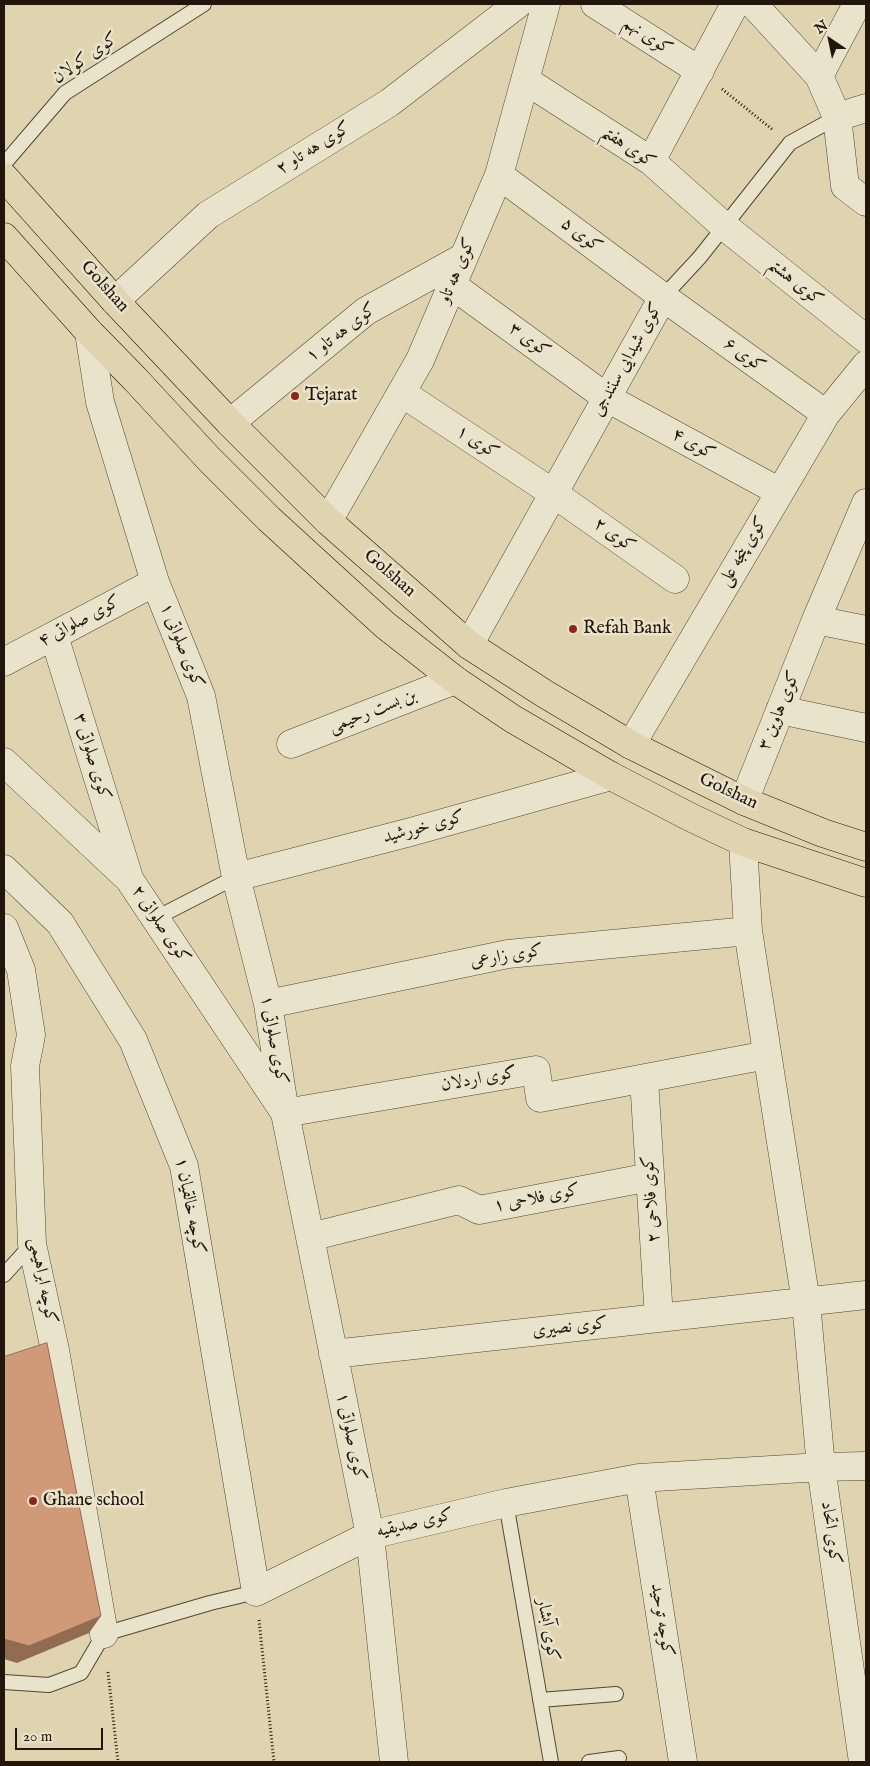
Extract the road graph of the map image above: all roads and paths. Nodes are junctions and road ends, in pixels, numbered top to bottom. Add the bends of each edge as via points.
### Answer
1 (204, 4) edge
2 (518, 4) edge
3 (546, 4) edge
4 (595, 4) edge
5 (735, 4) edge
6 (754, 4) edge
7 (858, 4) edge
8 (700, 71) junction
9 (819, 76) junction
10 (524, 80) junction
11 (866, 108) edge
12 (837, 117) junction
13 (651, 161) junction
14 (4, 164) edge
15 (499, 175) junction
16 (4, 177) edge
17 (866, 202) edge
18 (724, 226) junction
19 (4, 237) edge
20 (464, 257) junction
21 (452, 285) junction
22 (663, 297) junction
23 (115, 301) junction
24 (89, 332) junction
25 (866, 339) edge
26 (866, 365) edge
27 (402, 393) junction
28 (607, 398) junction
29 (826, 414) junction
30 (230, 423) junction
31 (780, 492) junction
32 (553, 493) junction
33 (866, 503) edge
34 (328, 521) junction
35 (674, 579) dead end
36 (155, 582) junction
37 (816, 620) junction
38 (866, 630) edge
39 (54, 636) junction
40 (469, 645) junction
41 (4, 662) edge
42 (455, 680) junction
43 (780, 710) junction
44 (866, 728) edge
45 (291, 744) dead end
46 (631, 745) junction
47 (4, 762) edge
48 (611, 776) junction
49 (744, 801) junction
50 (743, 842) junction
51 (866, 847) edge
52 (4, 869) edge
53 (236, 877) junction
54 (129, 879) junction
55 (866, 883) edge
56 (156, 918) junction
57 (4, 928) edge
58 (748, 931) junction
59 (268, 1004) junction
60 (767, 1055) junction
61 (644, 1079) junction
62 (285, 1113) junction
63 (650, 1178) junction
64 (310, 1237) junction
65 (32, 1244) junction
66 (4, 1275) edge
67 (866, 1295) edge
68 (806, 1302) junction
69 (659, 1318) junction
70 (333, 1354) junction
71 (866, 1466) edge
72 (821, 1467) junction
73 (640, 1478) junction
74 (506, 1503) junction
75 (370, 1535) junction
76 (256, 1592) junction
77 (104, 1634) junction
78 (856, 1650) edge
79 (4, 1682) edge
80 (616, 1694) dead end
81 (540, 1700) junction
82 (619, 1758) dead end
83 (118, 1762) edge
84 (274, 1762) edge
85 (394, 1762) edge
86 (551, 1762) edge
87 (588, 1762) edge
88 (683, 1762) edge
89 (863, 1762) edge

1 - 14 lane, کوی کولان via 65,93
2 - 23 street, کوی هه تاو ۲ via 389,102 208,215
3 - 10 street, کوی هه تاو
4 - 8 street, کوی نهم
5 - 8 street
6 - 9 street
7 - 9 street
8 - 13 street
9 - 12 street
10 - 13 street, کوی هفتم
10 - 15 street, کوی هه تاو
11 - 12 street
12 - 17 street via 845,186
12 - 18 lane, کوی شیدایی سنندجی via 790,143
13 - 18 street, کوی هفتم
15 - 20 street, کوی هه تاو
15 - 22 street, کوی ۵
16 - 23 main road, Golshan
18 - 22 lane, کوی شیدایی سنندجی
18 - 25 street, کوی هشتم
19 - 24 main road
20 - 21 street, کوی هه تاو
20 - 30 street, کوی هه تاو ۱ via 366,311
21 - 27 street, کوی هه تاو
21 - 28 street, کوی ۳
22 - 28 street, کوی شیدایی سنندجی
22 - 29 street, کوی ۶
23 - 30 main road, Golshan
24 - 36 street, کوی صلواتی ۱ via 100,402
24 - 42 main road via 269,519 385,625
26 - 29 street, کوی پنجه علی
27 - 32 street, کوی ۱
27 - 34 street, کوی هه تاو
28 - 31 street, کوی ۴
28 - 32 street, کوی شیدایی سنندجی
29 - 31 street, کوی پنجه علی
30 - 34 main road, Golshan
31 - 46 street, کوی پنجه علی
32 - 35 street, کوی ۲
32 - 40 street, کوی شیدایی سنندجی
33 - 37 street, کوی هاوین ۳
34 - 40 main road, Golshan
36 - 39 street, کوی صلواتی ۴
36 - 53 street, کوی صلواتی ۱ via 201,696
37 - 38 street
37 - 43 street, کوی هاوین ۳
39 - 41 street, کوی صلواتی ۴
39 - 54 street, کوی صلواتی ۳
40 - 46 main road, Golshan
42 - 45 street, بن بست رحیمی
42 - 48 main road via 513,719
43 - 44 street
43 - 49 street, کوی هاوین ۳
46 - 49 main road, Golshan
47 - 54 street, کوی صلواتی ۲
48 - 50 main road
48 - 53 street, کوی خورشید
49 - 51 main road, Golshan
50 - 55 main road
50 - 58 street, کوی اتحاد
52 - 76 street, کوچه خالقیان ۱ via 60,922 133,1040 184,1166
53 - 56 lane
53 - 59 street, کوی صلواتی ۱
54 - 56 street, کوی صلواتی ۲
56 - 62 street, کوی صلواتی ۲
57 - 65 street, کوچه ابراهیمی via 21,970 31,1035 25,1066
58 - 59 street, کوی زارعی via 508,954
58 - 60 street, کوی اتحاد
59 - 62 street, کوی صلواتی ۱
60 - 61 street, کوی اردلان
60 - 68 street, کوی اتحاد
61 - 62 street, کوی اردلان via 540,1098 536,1070
61 - 63 street, کوی فلاحی ۲
62 - 64 street, کوی صلواتی ۱
63 - 64 street, کوی فلاحی ۱ via 479,1210 459,1200
63 - 69 street, کوی فلاحی ۲
64 - 70 street, کوی صلواتی ۱
65 - 66 lane
65 - 77 street, کوچه ابراهیمی via 55,1350
67 - 68 street, کوی نصیری
68 - 69 street, کوی نصیری
68 - 72 street, کوی اتحاد
69 - 70 street, کوی نصیری
70 - 75 street, کوی صلواتی ۱
71 - 72 street, کوی صدیقیه
72 - 73 street, کوی صدیقیه
72 - 78 street, کوی اتحاد
73 - 74 street, کوی صدیقیه
73 - 88 street, کوچه توحید
74 - 75 street, کوی صدیقیه
74 - 81 lane, کوی آبشار
75 - 76 street, کوی صدیقیه
75 - 85 street, کوی صلواتی ۱
76 - 77 lane, کوی صدیقیه
76 - 84 path
77 - 79 lane via 81,1673 49,1685
77 - 83 path
78 - 89 street, کوی اتحاد
80 - 81 lane
81 - 86 lane, کوی آبشار
82 - 87 lane

